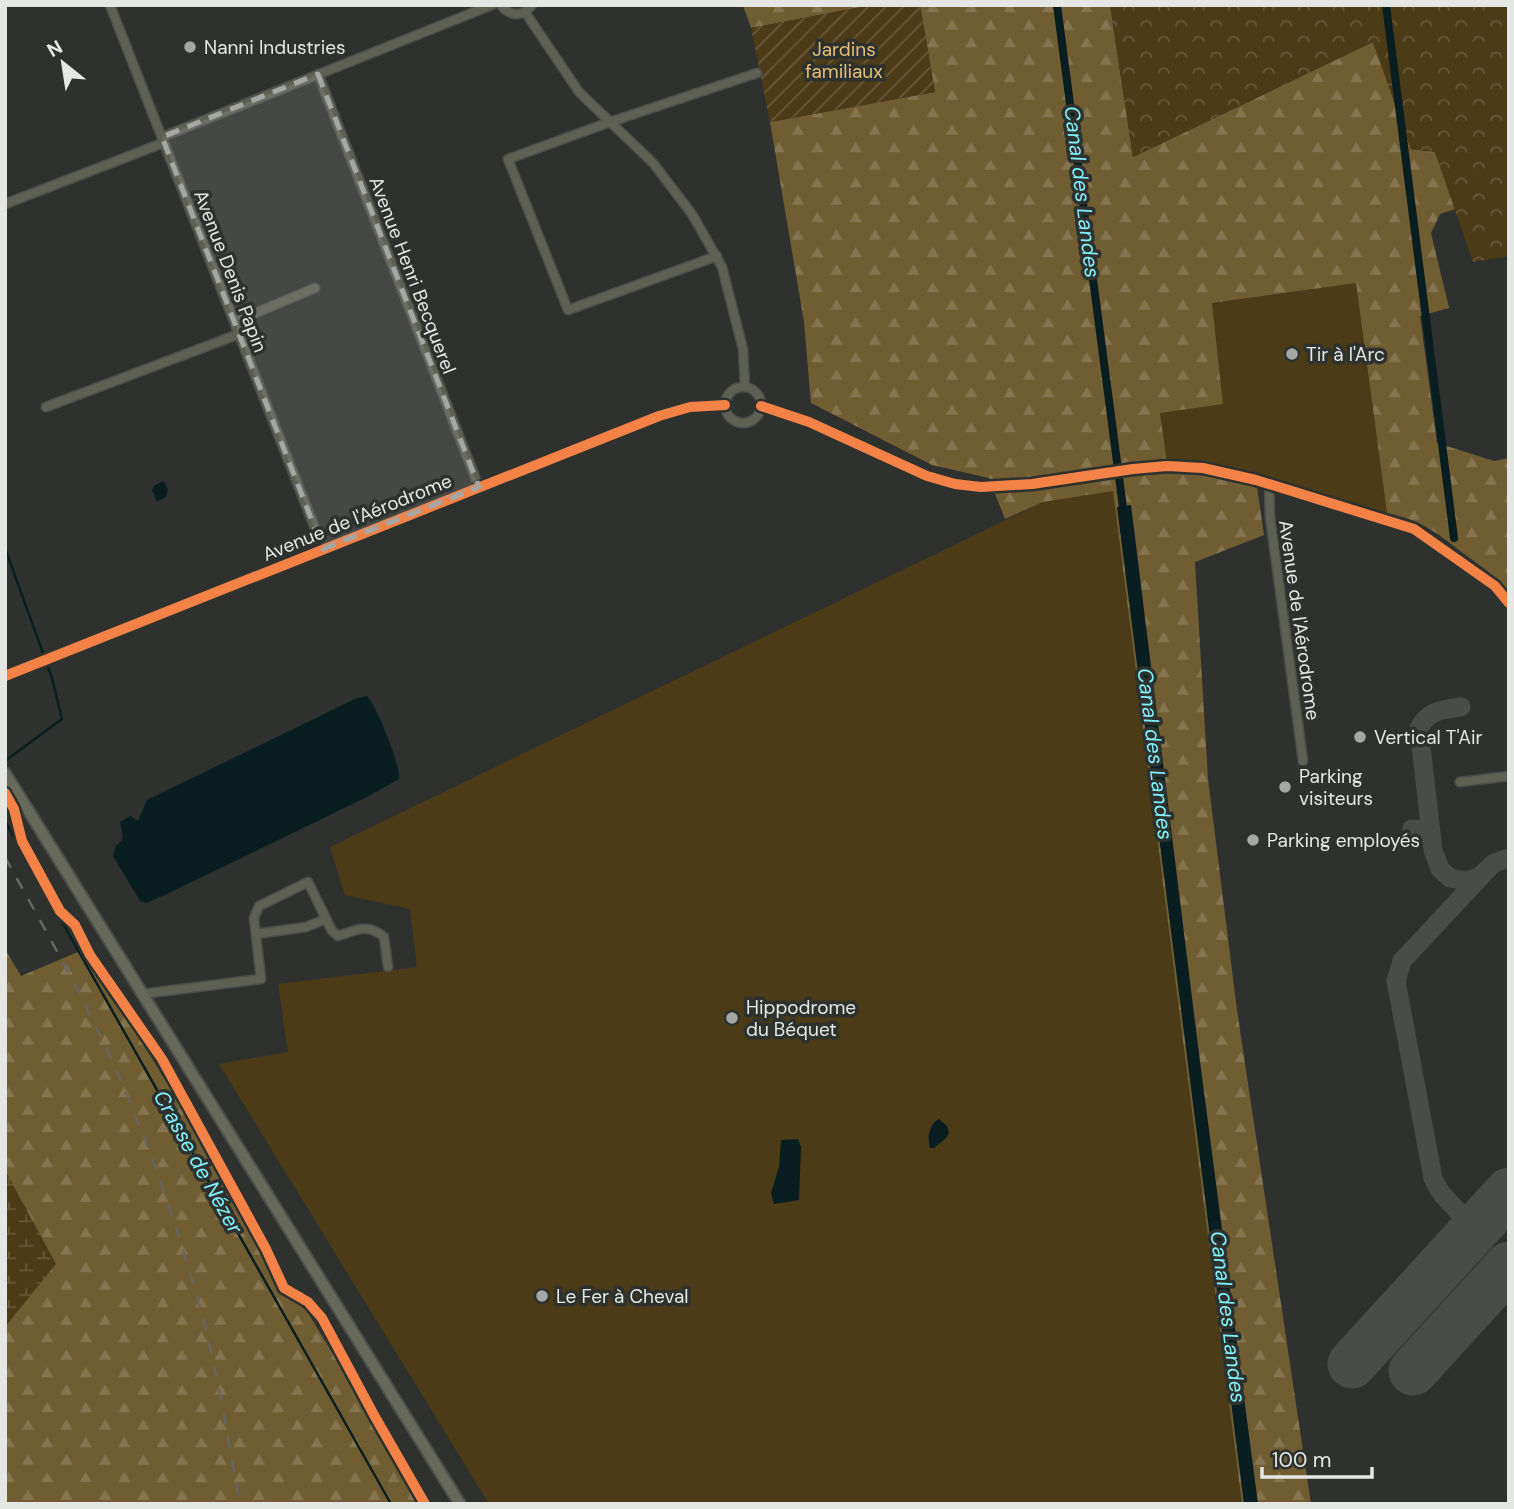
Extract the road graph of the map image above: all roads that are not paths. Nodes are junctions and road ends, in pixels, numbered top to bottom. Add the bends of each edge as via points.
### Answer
1 (110, 5) edge
2 (492, 5) edge
3 (501, 5) edge
4 (532, 5) edge
5 (525, 12) junction
6 (317, 74) junction
7 (757, 74) dead end
8 (610, 122) junction
9 (163, 140) junction
10 (5, 204) edge
11 (717, 256) junction
12 (316, 288) dead end
13 (234, 322) junction
14 (239, 334) junction
15 (745, 387) junction
16 (725, 405) junction
17 (761, 406) junction
18 (46, 407) dead end
19 (1269, 483) junction
20 (479, 487) junction
21 (323, 549) junction
22 (1509, 603) edge
23 (5, 677) edge
24 (1303, 761) dead end
25 (5, 773) edge
26 (1509, 776) edge
27 (1460, 782) dead end
28 (326, 919) junction
29 (256, 934) junction
30 (387, 967) dead end
31 (142, 994) junction
32 (460, 1504) edge

1 - 9 street, Avenue Denis Papin
2 - 6 street
3 - 5 street via 512,14
4 - 5 street
5 - 8 street via 579,92
6 - 9 street
6 - 20 street, Avenue Henri Becquerel
7 - 8 street
8 - 11 street via 664,176
8 - 11 street via 508,159 568,310
9 - 10 street
9 - 13 street, Avenue Denis Papin
11 - 15 street via 743,349
12 - 13 street
13 - 14 street, Avenue Denis Papin
14 - 18 street
14 - 21 street, Avenue Denis Papin
15 - 16 street via 733,390
15 - 17 street via 758,395
16 - 17 street via 729,416 743,423 757,416
16 - 20 street, Avenue de l'Aérodrome via 690,407 659,416
17 - 19 street via 955,484 1032,484 1167,466 1203,468
19 - 22 street via 1414,529 1496,586
19 - 24 street, Avenue de l'Aérodrome
20 - 21 street, Avenue de l'Aérodrome
21 - 23 street, Avenue de l'Aérodrome
25 - 31 main road
26 - 27 street
28 - 29 street via 306,927
28 - 29 street via 308,882 259,906 254,918
28 - 30 street via 338,936 363,927 376,930 384,937
29 - 31 street via 261,979
31 - 32 main road

